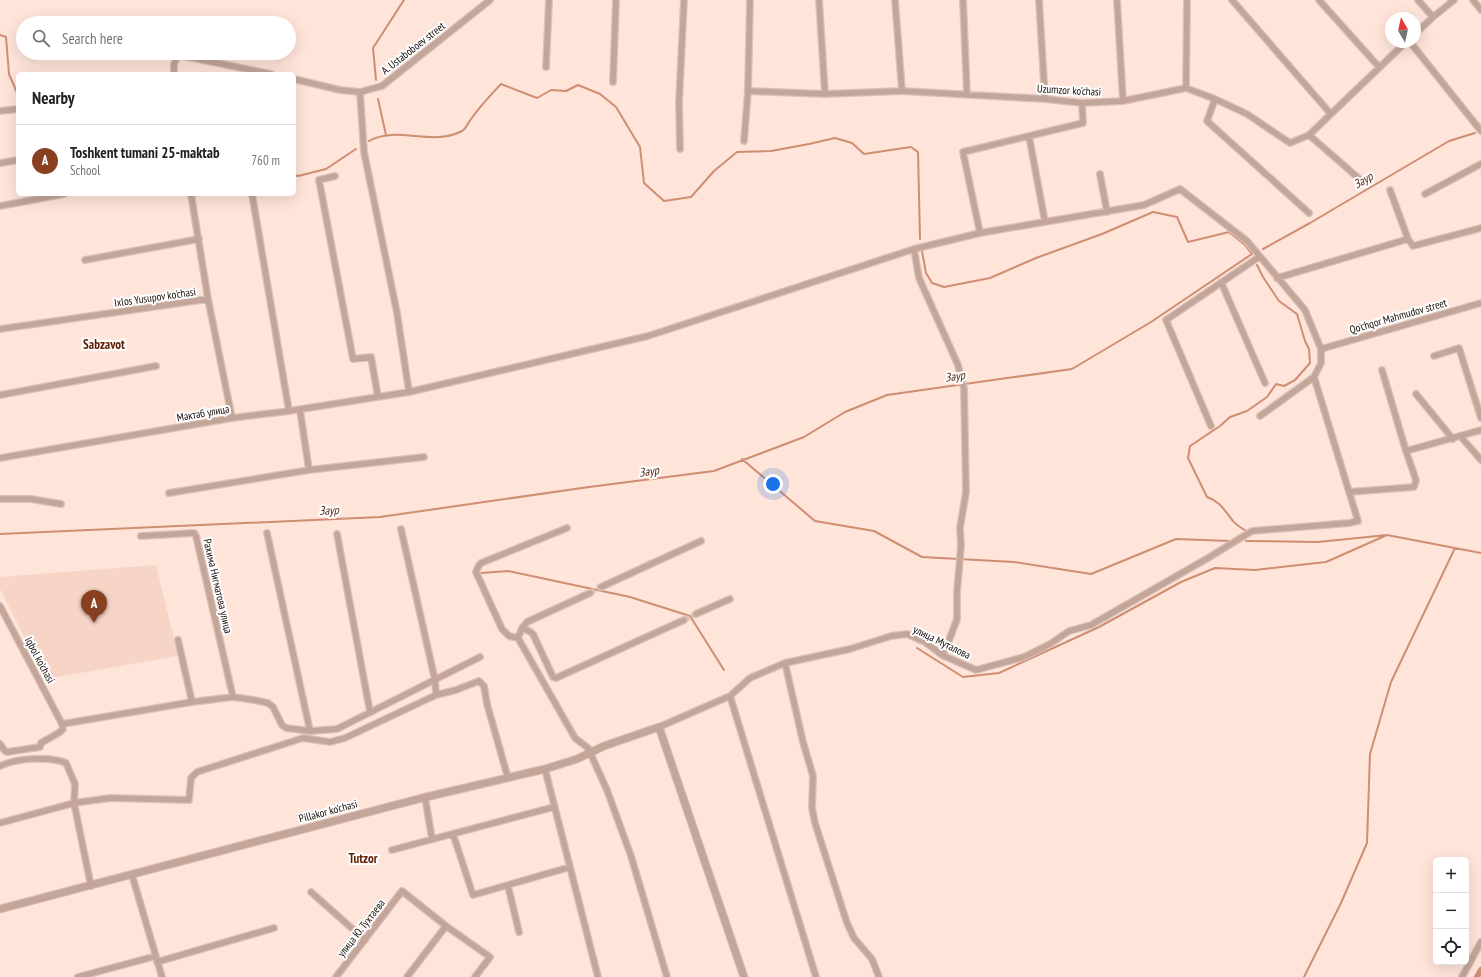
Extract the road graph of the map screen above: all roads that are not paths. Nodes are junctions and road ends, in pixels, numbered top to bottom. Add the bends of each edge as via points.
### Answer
1 (490, 0) edge
2 (549, 0) edge
3 (616, 0) edge
4 (684, 0) edge
5 (750, 0) edge
6 (819, 0) edge
7 (895, 0) edge
8 (963, 0) edge
9 (1039, 0) edge
10 (1117, 0) edge
11 (1187, 0) edge
12 (1232, 0) edge
13 (1319, 0) edge
14 (1418, 0) edge
15 (1454, 0) edge
16 (1473, 0) edge
17 (1481, 10) edge
18 (1433, 16) junction
19 (1421, 28) edge
20 (1400, 48) edge
21 (1415, 48) edge
22 (176, 60) edge
23 (199, 60) edge
24 (546, 67) dead end
25 (1379, 67) junction
26 (174, 72) edge
27 (261, 72) edge
28 (296, 79) edge
29 (613, 82) dead end
30 (1186, 88) junction
31 (748, 91) junction
32 (902, 91) junction
33 (360, 92) junction
34 (825, 94) junction
35 (967, 94) junction
36 (1045, 99) junction
37 (1215, 99) junction
38 (1123, 101) junction
39 (1082, 103) junction
40 (16, 109) edge
41 (0, 111) edge
42 (1330, 113) junction
43 (1481, 131) edge
44 (1309, 135) junction
45 (1029, 136) junction
46 (744, 141) dead end
47 (680, 149) dead end
48 (16, 160) edge
49 (2, 163) dead end
50 (1481, 164) edge
51 (1100, 174) dead end
52 (335, 176) dead end
53 (1363, 182) dead end
54 (1390, 190) dead end
55 (1425, 194) dead end
56 (53, 196) edge
57 (191, 196) edge
58 (252, 196) edge
59 (0, 206) edge
60 (1107, 212) junction
61 (1309, 213) dead end
62 (1045, 222) junction
63 (1481, 228) edge
64 (980, 233) junction
65 (198, 239) junction
66 (1408, 239) junction
67 (914, 248) junction
68 (1259, 257) junction
69 (85, 260) dead end
70 (1277, 278) junction
71 (1221, 282) junction
72 (208, 299) junction
73 (1481, 303) edge
74 (0, 329) edge
75 (1321, 349) junction
76 (1434, 356) dead end
77 (156, 366) dead end
78 (1382, 370) dead end
79 (1314, 377) junction
80 (1265, 383) dead end
81 (409, 392) junction
82 (1416, 394) dead end
83 (0, 395) edge
84 (378, 397) junction
85 (300, 410) junction
86 (289, 411) junction
87 (1260, 416) dead end
88 (232, 418) junction
89 (1481, 418) edge
90 (1211, 426) dead end
91 (1481, 430) edge
92 (1460, 437) junction
93 (1453, 439) junction
94 (1406, 451) junction
95 (424, 457) dead end
96 (0, 458) edge
97 (1481, 460) edge
98 (309, 470) junction
99 (1349, 492) junction
100 (168, 493) dead end
101 (0, 499) edge
102 (61, 504) dead end
103 (567, 528) dead end
104 (401, 529) dead end
105 (268, 533) dead end
106 (337, 534) dead end
107 (141, 536) dead end
108 (700, 541) dead end
109 (601, 587) tunnel mouth
110 (590, 592) tunnel mouth
111 (730, 599) dead end
112 (0, 606) edge
113 (696, 614) tunnel mouth
114 (684, 620) tunnel mouth
115 (522, 628) junction
116 (518, 638) junction
117 (178, 640) dead end
118 (942, 655) junction
119 (480, 657) dead end
120 (785, 663) junction
121 (435, 680) junction
122 (436, 695) junction
123 (730, 696) junction
124 (233, 697) junction
125 (192, 702) junction
126 (370, 712) junction
127 (62, 724) junction
128 (659, 727) junction
129 (310, 731) junction
130 (0, 744) edge
131 (40, 747) junction
132 (591, 753) junction
133 (42, 758) junction
134 (0, 766) edge
135 (545, 769) junction
136 (508, 778) junction
137 (425, 797) junction
138 (74, 803) junction
139 (554, 807) junction
140 (0, 824) edge
141 (453, 834) junction
142 (432, 839) junction
143 (392, 850) dead end
144 (570, 867) junction
145 (132, 875) junction
146 (91, 886) junction
147 (508, 886) junction
148 (311, 892) dead end
149 (0, 909) edge
150 (446, 926) junction
151 (274, 928) dead end
152 (519, 932) dead end
153 (364, 940) junction
154 (1481, 942) edge
155 (156, 959) junction
156 (78, 977) edge
157 (162, 977) edge
158 (336, 977) edge
159 (407, 977) edge
160 (475, 977) edge
161 (598, 977) edge
162 (666, 977) edge
163 (744, 977) edge
164 (816, 977) edge
165 (880, 977) edge
166 (1462, 977) edge

1 - 33 street, A. Ustaboboev street via 382,86
2 - 24 street
3 - 29 street
4 - 47 street via 679,103
5 - 31 street
6 - 34 street
7 - 32 street
8 - 35 street
9 - 36 street
10 - 38 street
11 - 30 street
12 - 42 street
13 - 25 street
14 - 18 street
15 - 18 street
16 - 17 street
18 - 19 street
20 - 25 street
21 - 43 street
22 - 26 street
23 - 27 street
25 - 42 street
28 - 33 street, A. Ustaboboev street
30 - 37 street
30 - 38 street, Uzumzor ko'chasi
31 - 34 street, Uzumzor ko'chasi
31 - 46 street
32 - 34 street, Uzumzor ko'chasi
32 - 35 street, Uzumzor ko'chasi
33 - 81 street via 364,152 397,313
35 - 36 street, Uzumzor ko'chasi
36 - 39 street, Uzumzor ko'chasi
37 - 44 street via 1247,114 1290,143
37 - 61 street via 1207,121
38 - 39 street, Uzumzor ko'chasi
39 - 45 street via 1083,123
40 - 41 street
42 - 44 street
44 - 53 street
45 - 62 street
45 - 64 street via 963,152
48 - 49 street
50 - 55 street
51 - 60 street
52 - 84 street via 319,180 352,359 371,357
54 - 66 street
56 - 59 street
57 - 65 street, Ixlos Yusupov ko'chasi
58 - 86 street
60 - 62 street, Мактаб улица
60 - 68 street, Мактаб улица via 1144,205 1180,189 1247,241
62 - 64 street, Мактаб улица
63 - 66 street via 1413,246
64 - 67 street, Мактаб улица
65 - 69 street
65 - 72 street, Ixlos Yusupov ko'chasi
66 - 70 street
67 - 81 street, Мактаб улица via 648,336
67 - 118 street via 919,278 958,365 964,389 966,492 960,528 957,619
68 - 70 street
68 - 71 street
70 - 75 street via 1304,310
71 - 80 street
71 - 90 street via 1166,320
72 - 74 street, Ixlos Yusupov ko'chasi
72 - 88 street
73 - 75 street, Qo'chqor Mahmudov street
75 - 79 street via 1321,363
76 - 89 street via 1459,348
77 - 83 street
78 - 94 street
79 - 87 street
79 - 99 street
81 - 84 street, Мактаб улица
82 - 93 street
84 - 85 street, Мактаб улица
85 - 86 street, Мактаб улица
85 - 98 street
86 - 88 street, Мактаб улица
88 - 96 street, Мактаб улица
91 - 92 street
92 - 93 street
92 - 97 street
93 - 94 street
94 - 99 street via 1416,480 1414,487
95 - 98 street
98 - 100 street
99 - 118 street, улица Муталова via 1358,521 1252,531 1091,625 1069,630 1050,644 1024,657 976,670
101 - 102 street via 31,499
103 - 116 street via 481,563 478,567 476,572 502,629 509,636
104 - 121 street
105 - 129 street
106 - 126 street
107 - 124 street, Рахима Нигматова улица via 194,533 196,536
108 - 109 street
110 - 115 street via 527,622
111 - 113 street
112 - 127 street, Iqbol ko'chasi
114 - 115 street via 556,678 553,677 533,634
115 - 116 street
116 - 132 street via 575,738
117 - 125 street
118 - 120 street, улица Муталова via 907,634
119 - 121 street
120 - 123 street, улица Муталова via 750,678
120 - 165 street via 813,776 812,808 815,823 847,923 854,938 872,959
121 - 122 street
121 - 126 street
122 - 136 street via 479,682 484,686
122 - 138 street via 345,738 330,742 303,738 197,772 192,778 189,800 110,798
123 - 128 street, улица Муталова
123 - 164 street
124 - 125 street
124 - 129 street via 268,704 283,727
125 - 127 street
126 - 129 street via 337,729
127 - 131 street via 62,730 41,743
128 - 132 street, Pillakor ko'chasi
128 - 163 street
130 - 131 street via 7,752
131 - 133 street
132 - 135 street, Pillakor ko'chasi
132 - 162 street via 631,856
133 - 134 street
133 - 138 street via 58,759 66,763 75,784
135 - 136 street, Pillakor ko'chasi
135 - 139 street
136 - 137 street, Pillakor ko'chasi
137 - 142 street
137 - 145 street, Pillakor ko'chasi
138 - 140 street
138 - 146 street
139 - 141 street
139 - 144 street
141 - 142 street
141 - 147 street via 473,895
142 - 143 street
144 - 147 street
144 - 161 street
145 - 146 street, Pillakor ko'chasi
145 - 155 street
146 - 149 street, Pillakor ko'chasi
147 - 152 street
148 - 153 street
150 - 153 street, улица Ю. Тухтаева via 402,891
150 - 159 street
150 - 160 street via 490,957
151 - 155 street
153 - 158 street, улица Ю. Тухтаева
154 - 166 street
155 - 156 street
155 - 157 street

